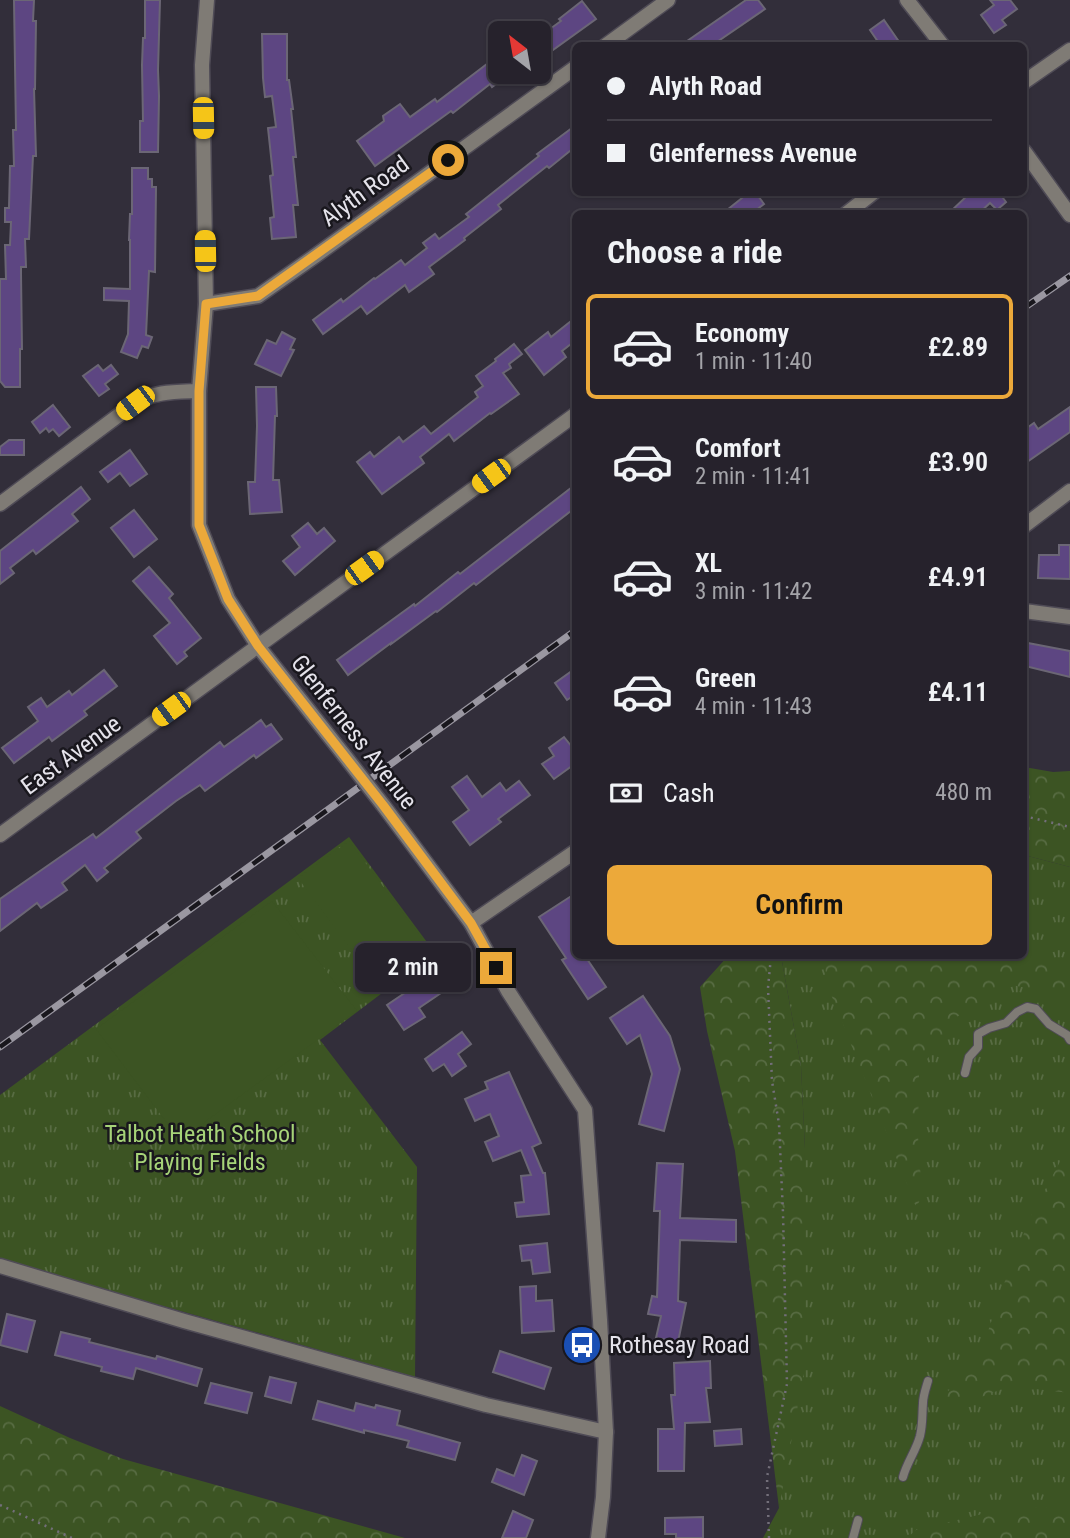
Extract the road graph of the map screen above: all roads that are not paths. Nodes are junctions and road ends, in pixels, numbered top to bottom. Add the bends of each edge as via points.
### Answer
1 (207, 0) edge
2 (668, 0) edge
3 (907, 0) edge
4 (610, 42) edge
5 (940, 42) edge
6 (1070, 50) edge
7 (572, 70) edge
8 (1027, 80) edge
9 (1027, 154) edge
10 (869, 196) edge
11 (851, 210) edge
12 (1070, 215) edge
13 (206, 304) junction
14 (199, 391) junction
15 (572, 417) edge
16 (1070, 491) edge
17 (0, 504) edge
18 (1027, 524) edge
19 (1027, 611) edge
20 (1070, 617) edge
21 (258, 646) junction
22 (0, 835) edge
23 (572, 854) edge
24 (471, 923) junction
25 (1070, 1040) edge
26 (965, 1073) dead end
27 (0, 1266) edge
28 (928, 1381) dead end
29 (606, 1432) junction
30 (903, 1477) dead end
31 (858, 1520) dead end
32 (598, 1538) edge
33 (853, 1538) edge

1 - 13 street, Glenferness Avenue via 202,65
2 - 4 street
3 - 5 street
6 - 8 street
7 - 13 street, Alyth Road via 258,296
9 - 12 street
10 - 11 street
13 - 14 street, Glenferness Avenue
14 - 17 street via 146,396
14 - 21 street, Glenferness Avenue via 199,525 228,599
15 - 21 street, East Avenue
16 - 18 street
19 - 20 street
21 - 22 street, East Avenue
21 - 24 street, Glenferness Avenue, bridge
23 - 24 street
24 - 29 street, Glenferness Avenue via 508,991 585,1110
25 - 26 lane via 1033,1007 1022,1008 1006,1023 978,1034 978,1046
27 - 29 street via 486,1405
28 - 30 lane via 921,1432
29 - 32 street, Glenferness Avenue
31 - 33 lane

